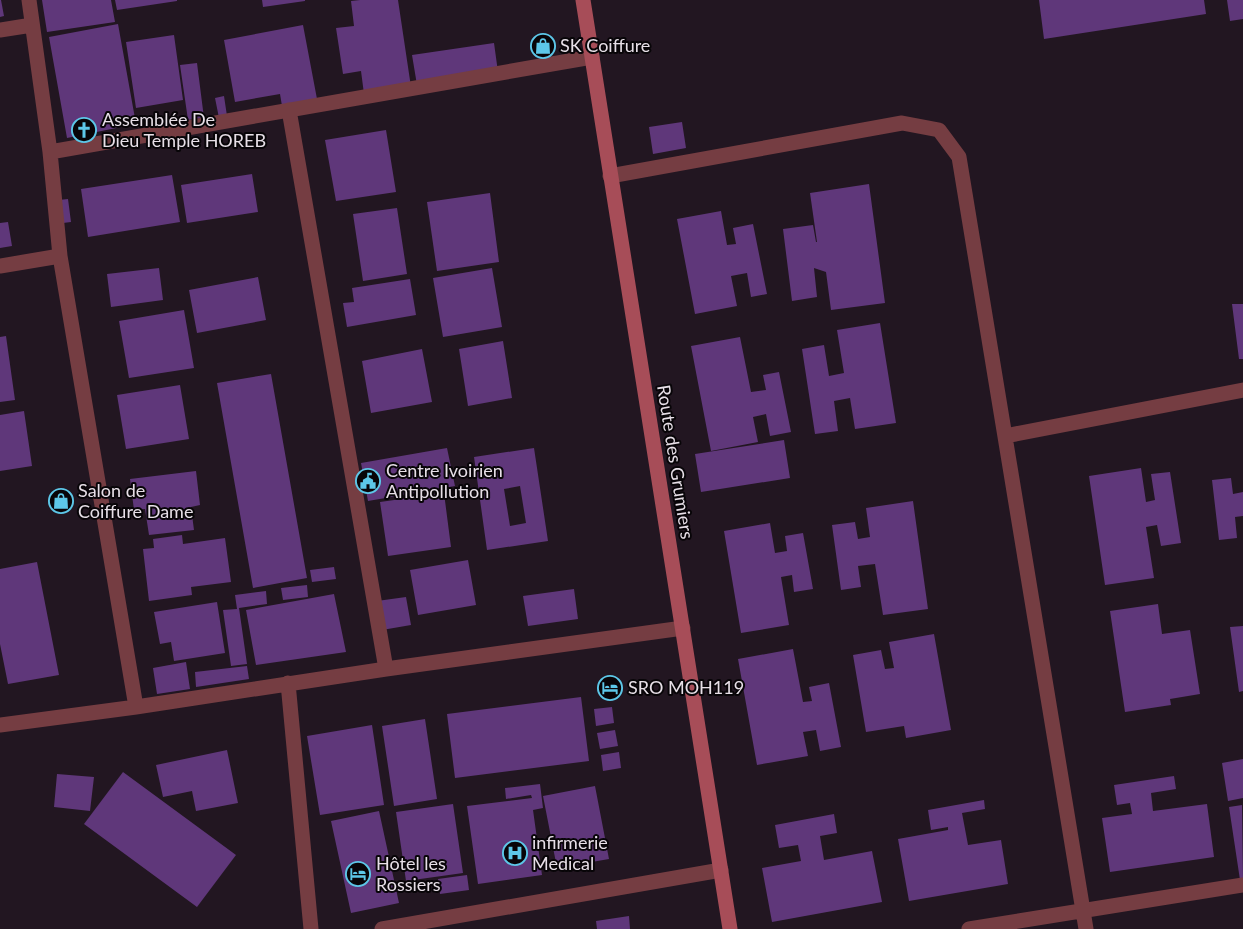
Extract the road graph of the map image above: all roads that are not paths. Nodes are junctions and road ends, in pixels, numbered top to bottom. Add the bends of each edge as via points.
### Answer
1 (29, 0) edge
2 (583, 0) edge
3 (32, 25) junction
4 (0, 30) edge
5 (592, 57) junction
6 (289, 110) junction
7 (50, 152) junction
8 (610, 176) junction
9 (60, 256) junction
10 (0, 266) edge
11 (1243, 390) edge
12 (1005, 436) junction
13 (682, 628) junction
14 (386, 669) junction
15 (288, 683) junction
16 (136, 707) junction
17 (0, 725) edge
18 (721, 870) junction
19 (1243, 885) edge
20 (1084, 911) junction
21 (433, 925) edge
22 (311, 929) edge
23 (382, 929) edge
24 (730, 929) edge
25 (969, 929) edge
26 (1086, 929) edge

1 - 3 street
2 - 5 main road, Route des Grumiers
3 - 4 street
3 - 7 street
5 - 6 street
5 - 8 main road, Route des Grumiers
6 - 7 street
6 - 14 street
7 - 9 street
8 - 12 street via 902,123 938,130 959,157
8 - 13 main road, Route des Grumiers
9 - 10 street
9 - 16 street
11 - 12 street
12 - 20 street
13 - 14 street
13 - 18 main road, Route des Grumiers
14 - 15 street
15 - 16 street
15 - 22 street
16 - 17 street
18 - 21 street
18 - 24 main road, Route des Grumiers
19 - 20 street
20 - 25 street
20 - 26 street
21 - 23 street

